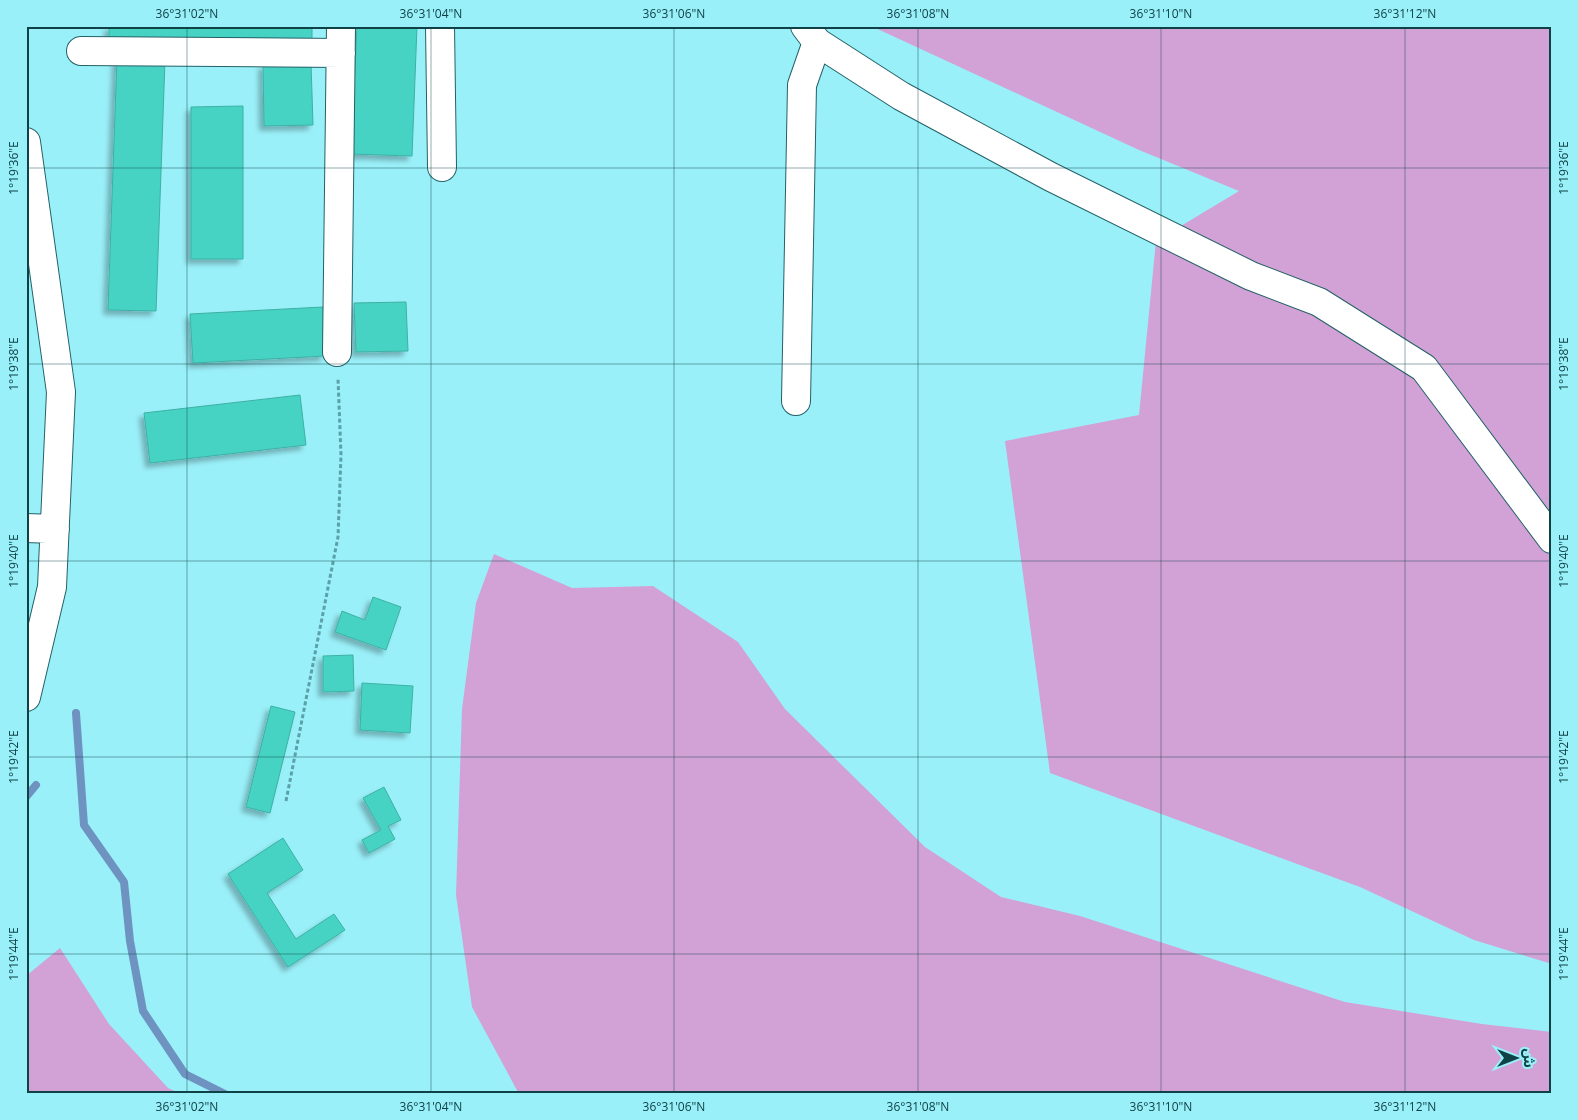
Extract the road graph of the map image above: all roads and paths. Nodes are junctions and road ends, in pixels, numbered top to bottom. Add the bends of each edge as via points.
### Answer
1 (341, 26) edge
2 (440, 26) edge
3 (811, 34) edge
4 (81, 51) dead end
5 (341, 53) junction
6 (26, 142) edge
7 (442, 168) dead end
8 (337, 352) joint
9 (796, 401) dead end
10 (26, 528) edge
11 (54, 529) junction
12 (1552, 539) edge
13 (26, 697) edge
14 (286, 801) dead end

1 - 5 street
2 - 7 street
3 - 9 street via 802,85
3 - 12 street via 901,96 1052,177 1251,276 1319,302 1424,368
4 - 5 street
5 - 8 street
6 - 11 street via 61,392
8 - 14 path via 341,455 338,537
10 - 11 street
11 - 13 street via 52,587

